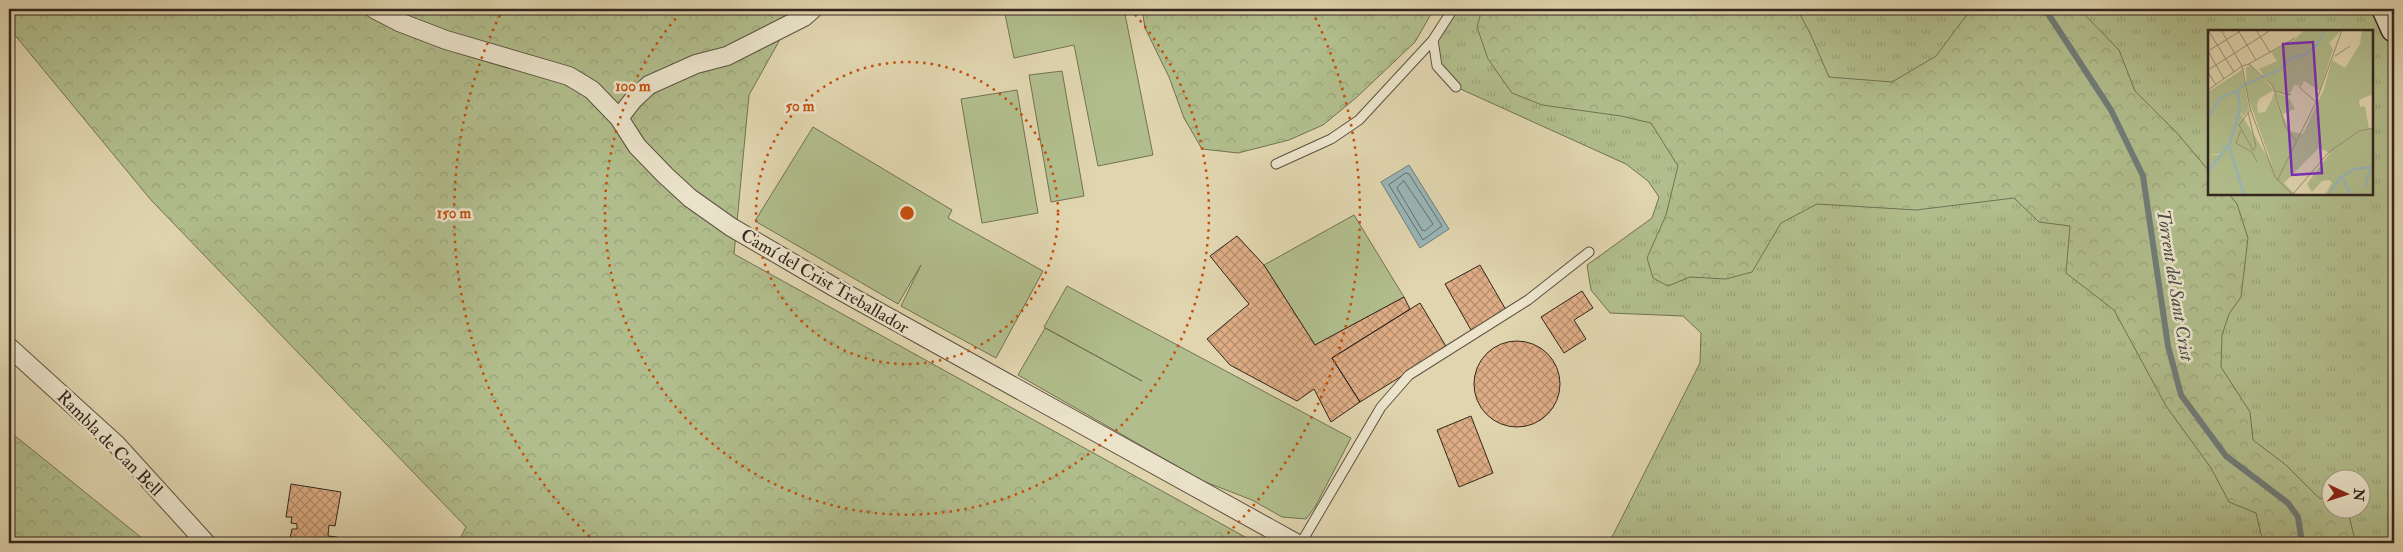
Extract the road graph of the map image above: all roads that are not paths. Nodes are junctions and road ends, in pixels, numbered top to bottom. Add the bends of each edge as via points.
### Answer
1 (374, 9) edge
2 (813, 9) edge
3 (1453, 9) edge
4 (2385, 9) edge
5 (2394, 29) edge
6 (1433, 40) junction
7 (1456, 87) dead end
8 (619, 118) junction
9 (1276, 164) dead end
10 (1590, 252) dead end
11 (9, 347) edge
12 (206, 543) edge
13 (1296, 543) edge
14 (1301, 543) edge

1 - 8 street, Camí del Crist Treballador via 446,40 569,76 592,90
2 - 8 street via 804,17 727,56 696,64 649,85
3 - 6 lane
4 - 5 main road
6 - 7 lane via 1436,66
6 - 9 lane via 1359,120 1331,139
8 - 13 street, Camí del Crist Treballador via 637,146 659,170 690,198 731,227
10 - 14 lane via 1528,300 1409,375 1381,407
11 - 12 street, Rambla de Can Bell via 117,445

